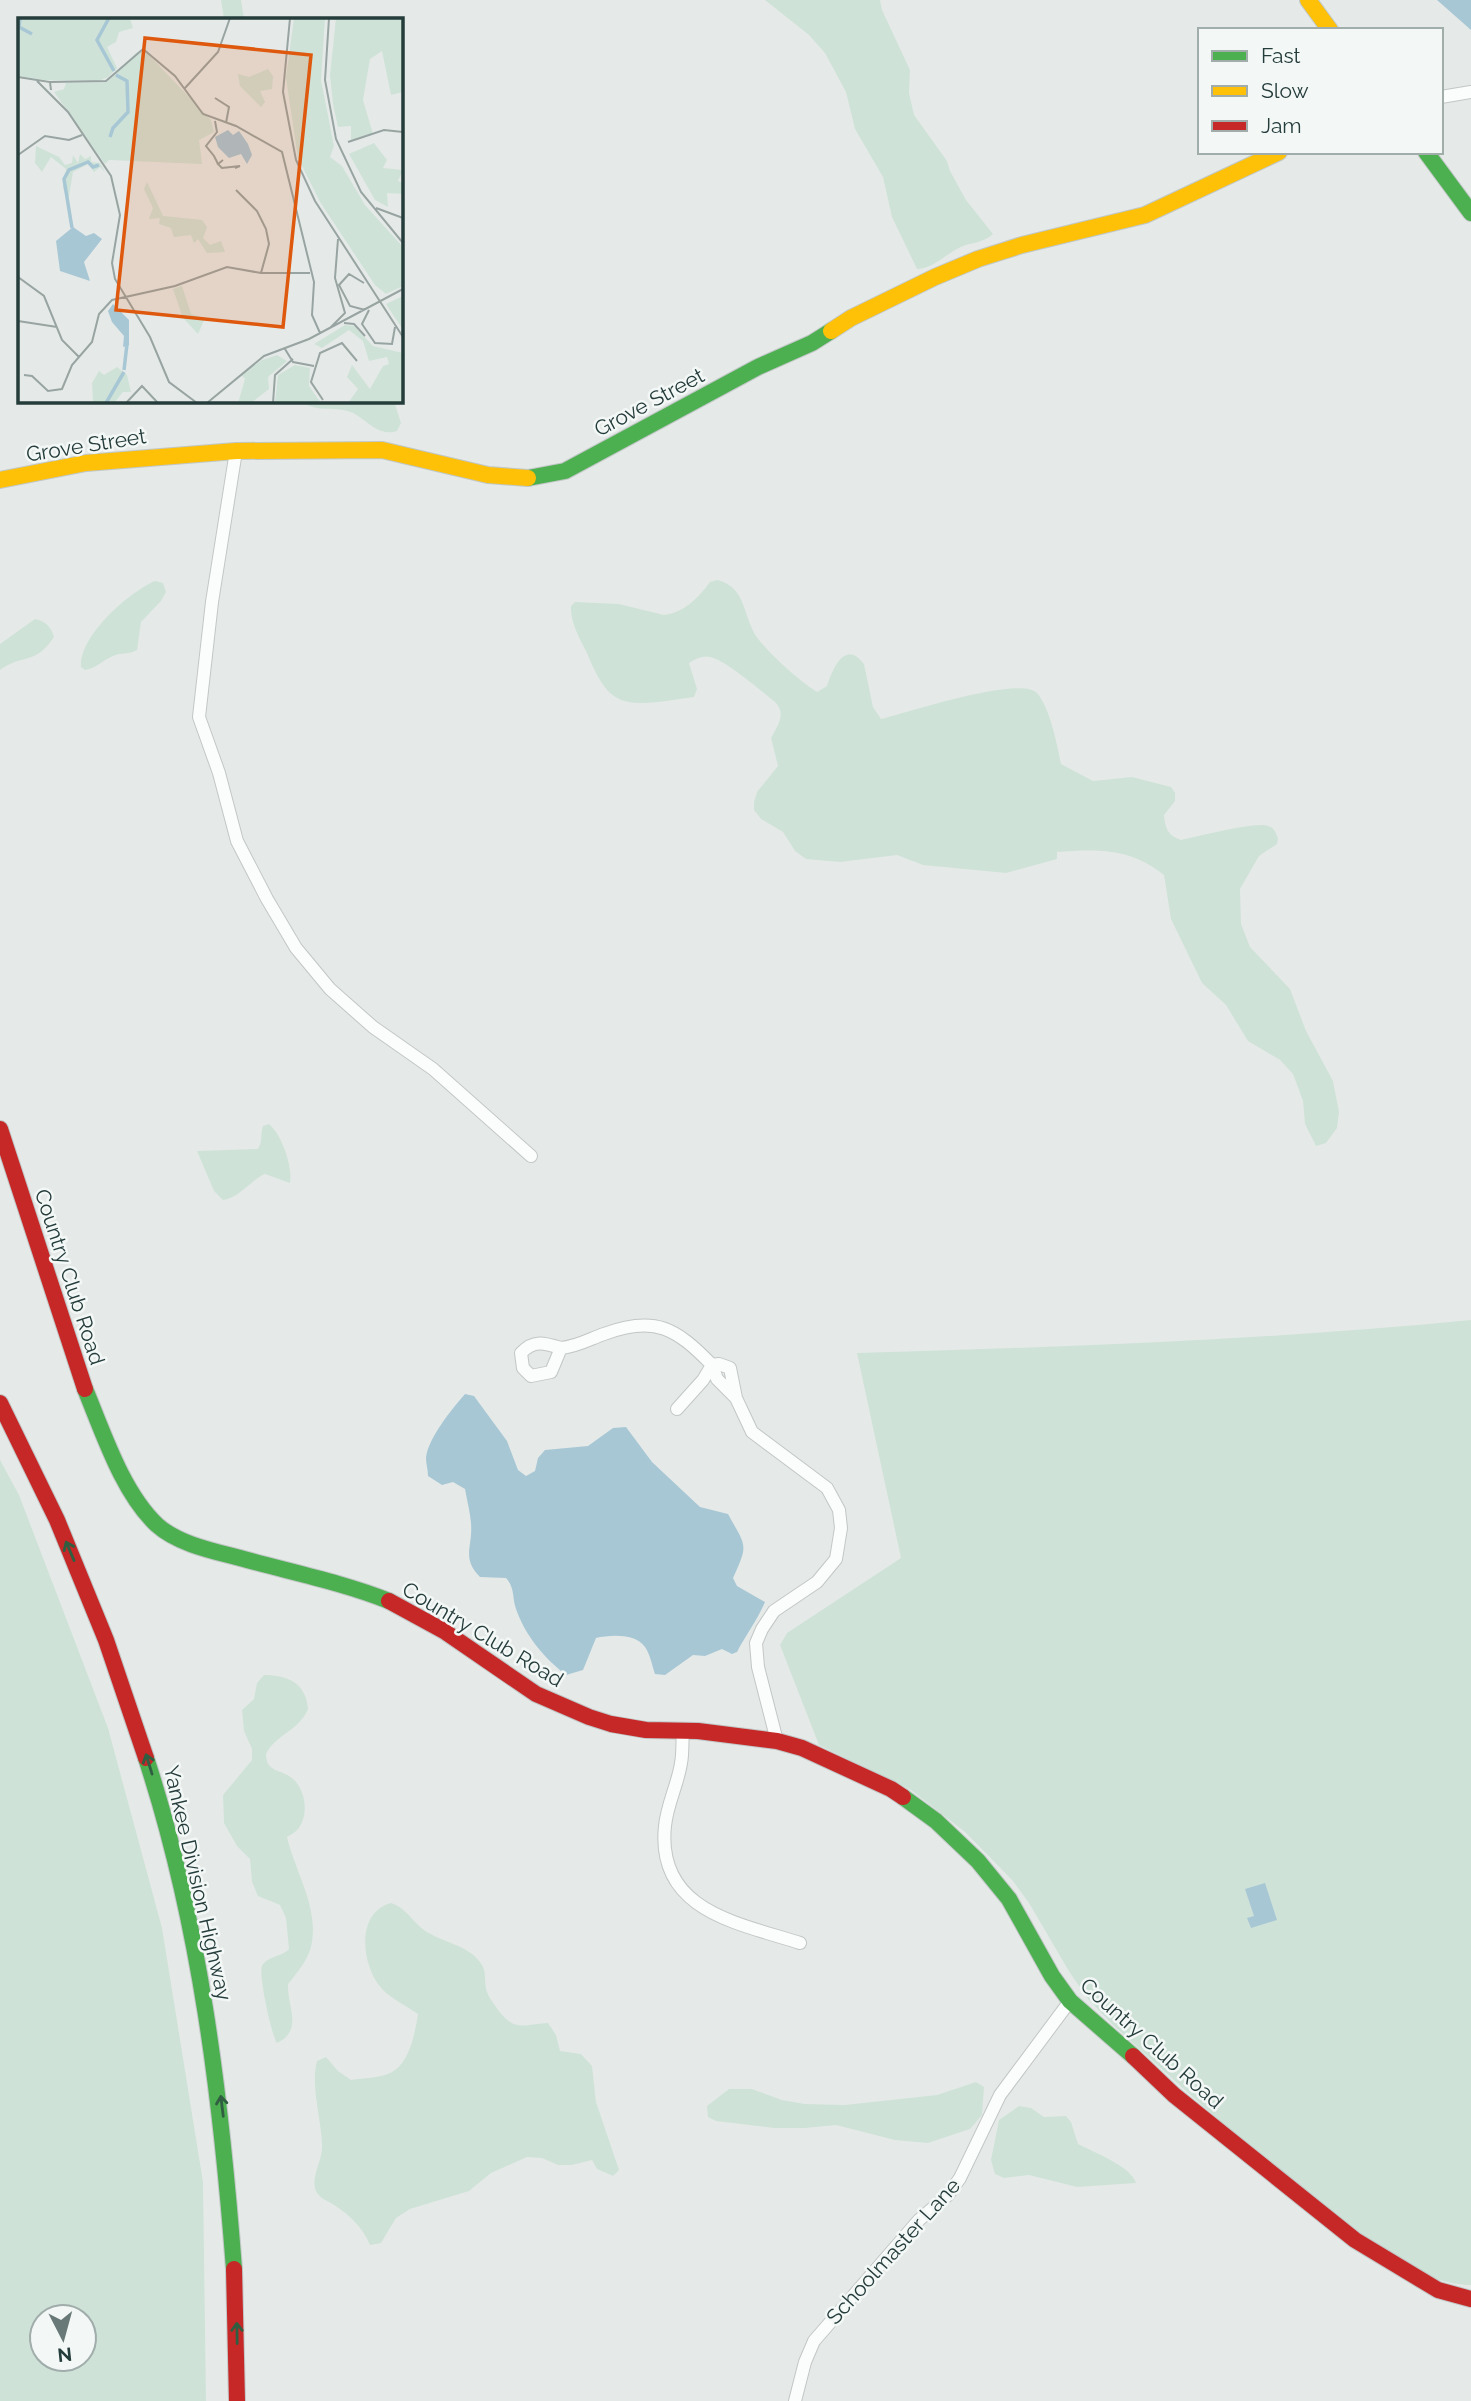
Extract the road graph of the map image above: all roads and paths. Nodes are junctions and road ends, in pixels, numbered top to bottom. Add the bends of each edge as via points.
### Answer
1 (1308, 0) edge
2 (1329, 28) edge
3 (1471, 92) edge
4 (1443, 97) edge
5 (1275, 154) edge
6 (1427, 154) edge
7 (1471, 213) edge
8 (236, 451) junction
9 (0, 480) edge
10 (0, 1129) edge
11 (531, 1156) dead end
12 (561, 1348) dead end
13 (712, 1365) junction
14 (0, 1403) edge
15 (677, 1409) dead end
16 (683, 1731) junction
17 (776, 1741) junction
18 (800, 1943) dead end
19 (1070, 2001) junction
20 (1471, 2299) edge
21 (237, 2401) edge
22 (795, 2401) edge

1 - 2 main road
3 - 4 street
5 - 8 main road, Grove Street via 1145,215 1022,245 935,277 565,471 520,479 382,450
6 - 7 main road
8 - 9 main road, Grove Street via 86,463
8 - 11 street via 212,601 200,717 237,841 296,948 330,989 373,1027 433,1069
10 - 16 main road, Country Club Road via 76,1367 134,1497 155,1523 203,1548 358,1589 399,1605 444,1630 536,1694 589,1717 646,1730
12 - 13 street via 624,1327 652,1326 688,1341
13 - 15 street
13 - 17 street via 736,1398 752,1432 827,1488 839,1510 836,1559 817,1582 774,1611 756,1643
21 -> 14 main road, Yankee Division Highway via 235,2273 223,2117 206,2001 178,1869 144,1748 103,1630
16 - 17 main road, Country Club Road
16 - 18 street via 681,1763 664,1836 676,1881 710,1913
17 - 19 main road, Country Club Road via 802,1748 891,1789 936,1821 1009,1899
19 - 20 main road, Country Club Road via 1174,2095 1355,2241 1438,2290
19 - 22 street, Schoolmaster Lane via 1000,2095 948,2194 919,2220 814,2341

